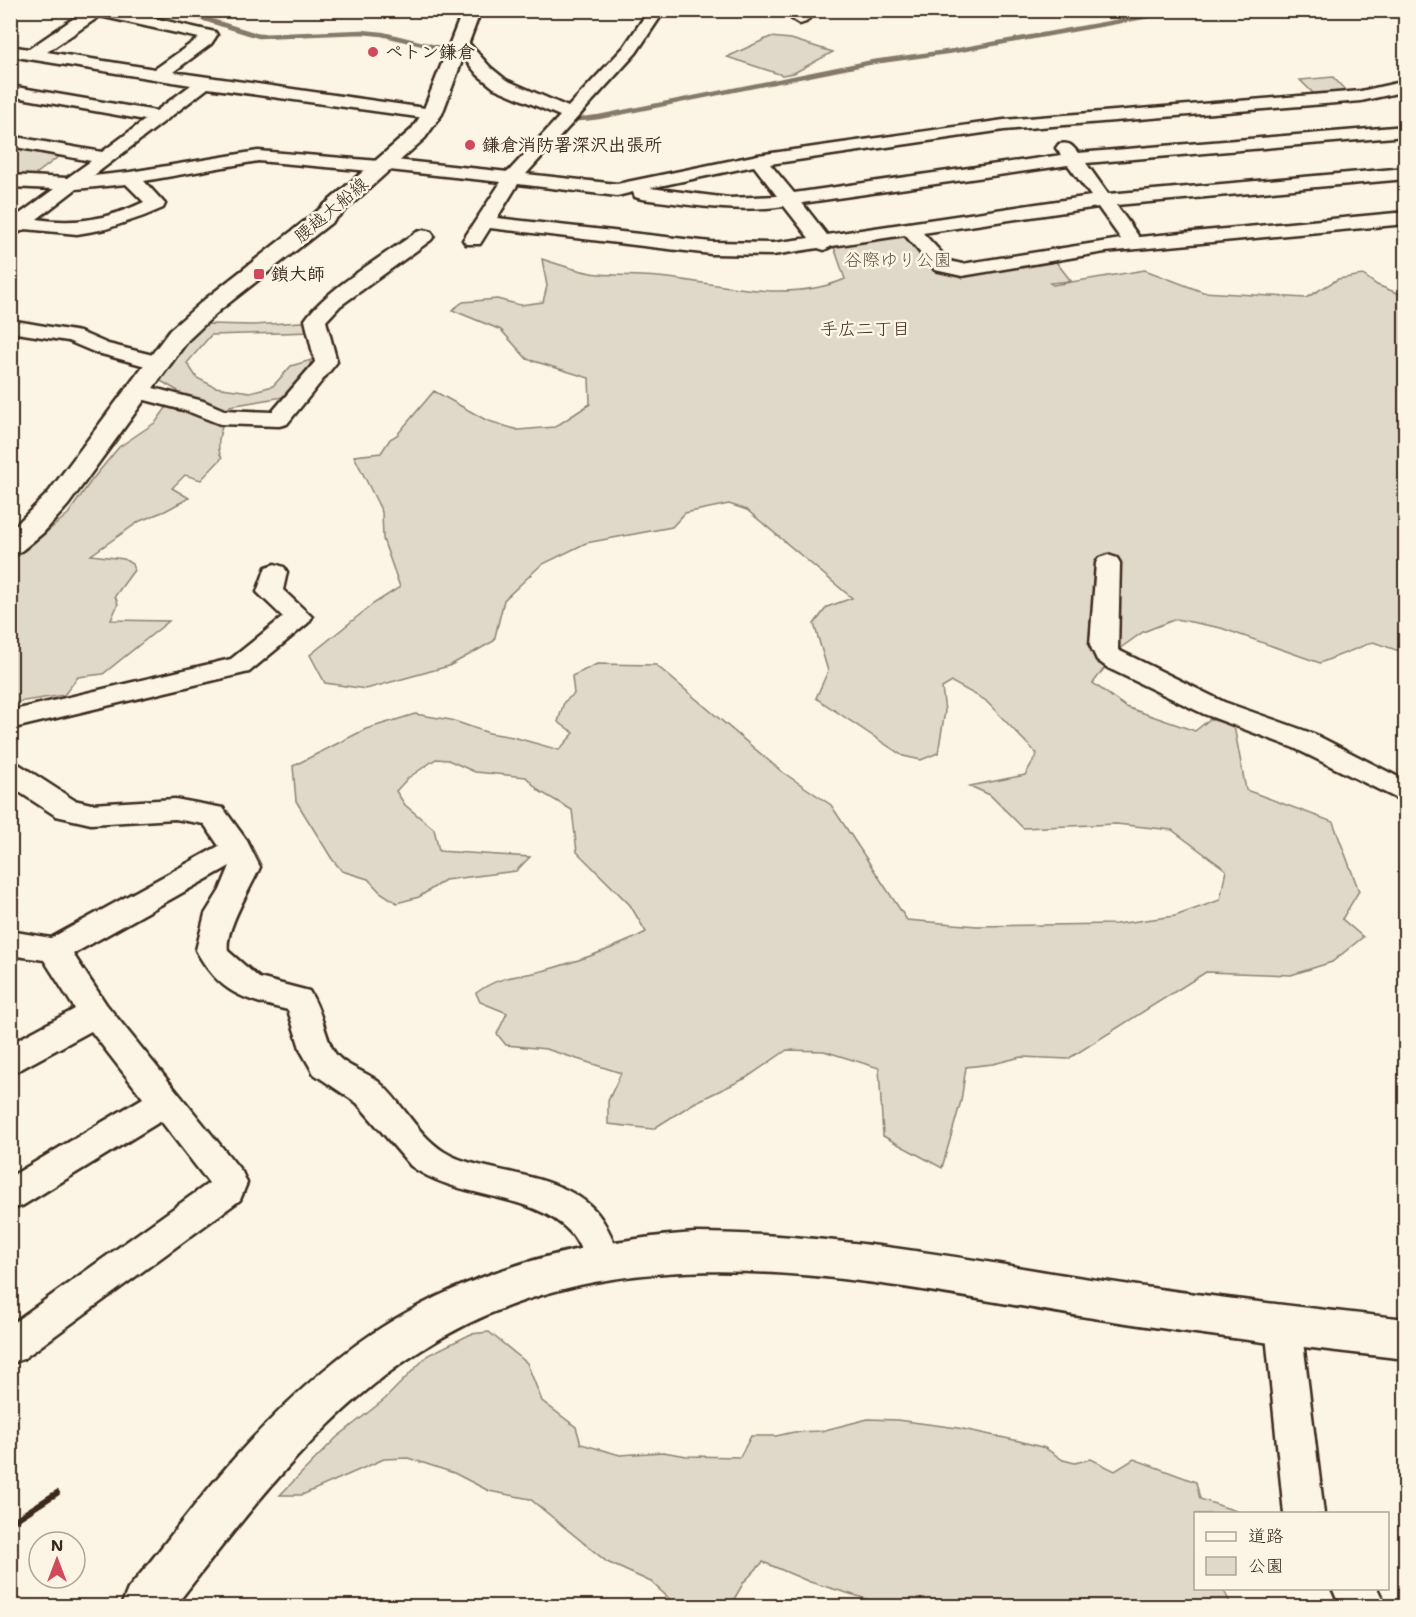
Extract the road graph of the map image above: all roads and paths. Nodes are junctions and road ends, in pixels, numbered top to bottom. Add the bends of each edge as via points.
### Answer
1 (472, 10) edge
2 (657, 10) edge
3 (95, 11) edge
4 (459, 42) junction
5 (10, 51) edge
6 (36, 55) junction
7 (20, 68) dead end
8 (158, 75) junction
9 (205, 82) junction
10 (1406, 86) edge
11 (10, 91) edge
12 (1324, 99) junction
13 (432, 114) junction
14 (571, 115) junction
15 (159, 117) junction
16 (1045, 121) junction
17 (1406, 131) edge
18 (1360, 135) junction
19 (10, 141) edge
20 (106, 158) junction
21 (1074, 159) junction
22 (758, 160) junction
23 (384, 166) junction
24 (1403, 176) edge
25 (130, 178) junction
26 (513, 178) junction
27 (10, 181) edge
28 (73, 184) junction
29 (617, 190) junction
30 (790, 200) junction
31 (1105, 200) junction
32 (1406, 218) edge
33 (485, 222) junction
34 (17, 227) edge
35 (910, 229) junction
36 (424, 236) dead end
37 (473, 240) dead end
38 (1134, 243) junction
39 (824, 244) junction
40 (10, 326) edge
41 (157, 363) junction
42 (138, 391) junction
43 (10, 546) edge
44 (1108, 562) dead end
45 (275, 572) dead end
46 (10, 720) edge
47 (10, 772) edge
48 (1406, 792) edge
49 (237, 849) junction
50 (10, 943) edge
51 (54, 951) junction
52 (95, 1012) junction
53 (10, 1060) edge
54 (164, 1102) junction
55 (10, 1195) edge
56 (605, 1263) junction
57 (1283, 1325) junction
58 (1406, 1339) edge
59 (10, 1347) edge
60 (1304, 1512) edge
61 (1353, 1590) edge
62 (145, 1606) edge
63 (1365, 1606) edge

1 - 4 main road, 腰越大船線
2 - 14 street via 630,50
3 - 6 street
3 - 8 street via 209,35
4 - 13 main road, 腰越大船線
4 - 14 street via 500,84
5 - 6 street
6 - 7 street
6 - 8 street
8 - 9 street
9 - 13 street
9 - 15 street
10 - 12 street
11 - 15 street
12 - 16 street
12 - 18 street
13 - 23 main road, 腰越大船線 via 418,134
14 - 26 street
15 - 20 street
16 - 21 street
16 - 22 street
17 - 18 street
18 - 21 street
18 - 24 street
19 - 20 street
20 - 28 street
21 - 30 street
21 - 31 street
22 - 29 street
22 - 30 street
23 - 25 street via 258,156
23 - 26 street
23 - 41 main road, 腰越大船線 via 194,320
24 - 31 street
25 - 28 street
25 - 34 street via 156,204 120,222 86,228
26 - 29 street
26 - 33 street
27 - 28 street
28 - 34 street
29 - 30 street via 742,205
30 - 39 street
31 - 35 street
31 - 38 street
32 - 38 street
33 - 37 street
33 - 39 street via 728,250
35 - 38 street via 942,266 962,270
35 - 39 street
36 - 42 street via 333,302 315,320 326,362 321,372 287,404 279,419 220,417 195,405
40 - 41 street via 73,336
41 - 42 main road, 腰越大船線
42 - 43 main road, 腰越大船線 via 58,499
44 - 48 street via 1103,645 1106,654 1214,708 1304,741
45 - 46 street via 270,592 299,617 240,666
47 - 49 street via 66,809 91,814 175,809 213,815
49 - 51 street
49 - 56 street via 245,867 214,932 211,950 217,960 249,988 298,999 307,1012 321,1060 369,1093 416,1151 457,1174 517,1188 560,1204 584,1222
50 - 51 street
51 - 52 street
52 - 53 street
52 - 54 street
54 - 55 street
54 - 59 street via 230,1183 228,1189
56 - 57 main road via 693,1252 807,1257
56 - 62 main road via 519,1285 460,1306 406,1336 355,1373 264,1459
57 - 58 main road
57 - 60 street
61 - 63 street

